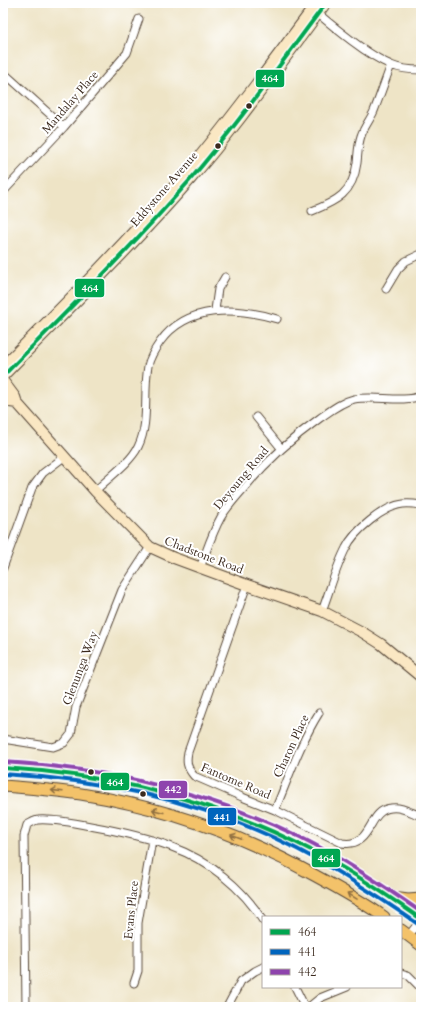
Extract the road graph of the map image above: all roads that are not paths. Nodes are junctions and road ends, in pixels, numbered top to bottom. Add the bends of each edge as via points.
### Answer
1 (326, 3) edge
2 (316, 8) edge
3 (139, 19) dead end
4 (391, 65) junction
5 (421, 70) edge
6 (3, 72) edge
7 (64, 127) junction
8 (3, 192) edge
9 (312, 211) dead end
10 (421, 254) edge
11 (225, 277) dead end
12 (386, 289) dead end
13 (215, 310) junction
14 (277, 319) dead end
15 (3, 366) edge
16 (3, 376) edge
17 (3, 381) edge
18 (3, 395) edge
19 (421, 396) edge
20 (17, 403) junction
21 (256, 417) dead end
22 (281, 448) junction
23 (64, 457) junction
24 (95, 491) junction
25 (421, 505) edge
26 (150, 547) junction
27 (3, 568) edge
28 (200, 568) junction
29 (247, 585) junction
30 (322, 611) junction
31 (421, 677) edge
32 (318, 713) dead end
33 (3, 739) edge
34 (3, 768) edge
35 (3, 786) edge
36 (276, 810) junction
37 (421, 816) edge
38 (152, 840) junction
39 (390, 897) junction
40 (421, 899) edge
41 (382, 916) edge
42 (262, 919) edge
43 (421, 919) edge
44 (405, 932) edge
45 (421, 945) edge
46 (262, 968) edge
47 (402, 972) edge
48 (134, 983) dead end
49 (296, 988) edge
50 (345, 988) edge
51 (421, 988) edge
52 (26, 1007) edge
53 (227, 1007) edge
54 (305, 1007) edge
55 (309, 1007) edge

1 - 2 main road, Eddystone Avenue
2 - 4 street via 363,48
2 - 15 main road, Eddystone Avenue via 184,176 130,236
2 - 16 main road, Eddystone Avenue via 255,99 190,181 144,232
3 - 7 street, Mandalay Place via 127,53
4 - 5 street
4 - 9 street via 373,113 361,135 351,183 344,194 332,203
6 - 7 street
7 - 8 street, Mandalay Place
10 - 12 street via 406,260
11 - 13 street via 218,289
13 - 14 street via 258,313
13 - 24 street via 186,319 174,326 154,349 148,364 144,426 137,448 131,458
17 - 20 main road, Chadstone Road
18 - 20 main road, Chadstone Road via 10,402
19 - 22 street, Deyoung Road via 353,399 336,406
20 - 23 main road, Chadstone Road
21 - 22 street, Deyoung Road
22 - 28 street, Deyoung Road via 257,472 222,516 213,532
23 - 24 main road, Chadstone Road
23 - 27 street via 43,473 32,488
24 - 26 main road, Chadstone Road
25 - 30 street via 402,504 388,508 354,535 341,558
26 - 28 main road, Chadstone Road
26 - 33 street, Glenunga Way via 122,590 76,707 71,734 64,743 53,746
28 - 29 main road, Chadstone Road
29 - 30 main road, Chadstone Road
29 - 36 street, Fantome Road via 186,760 194,776
30 - 31 main road, Chadstone Road via 374,640
32 - 36 street, Charon Place via 310,726
34 - 39 main road via 68,773 130,784 185,798 241,818 296,842
41 -> 35 main road via 282,857 202,825 159,811 96,797
36 - 37 street, Fantome Road via 342,843 349,844 361,840 379,814 392,807
38 - 42 street via 184,852 211,868 242,894
38 - 48 street, Evans Place via 138,923 138,971
38 - 52 street via 80,824 37,820 27,824 24,836
39 - 40 main road
39 - 43 main road
43 - 44 street
44 - 45 main road
46 - 53 street via 241,981
47 - 51 street
49 - 54 street
50 - 55 street via 320,998

